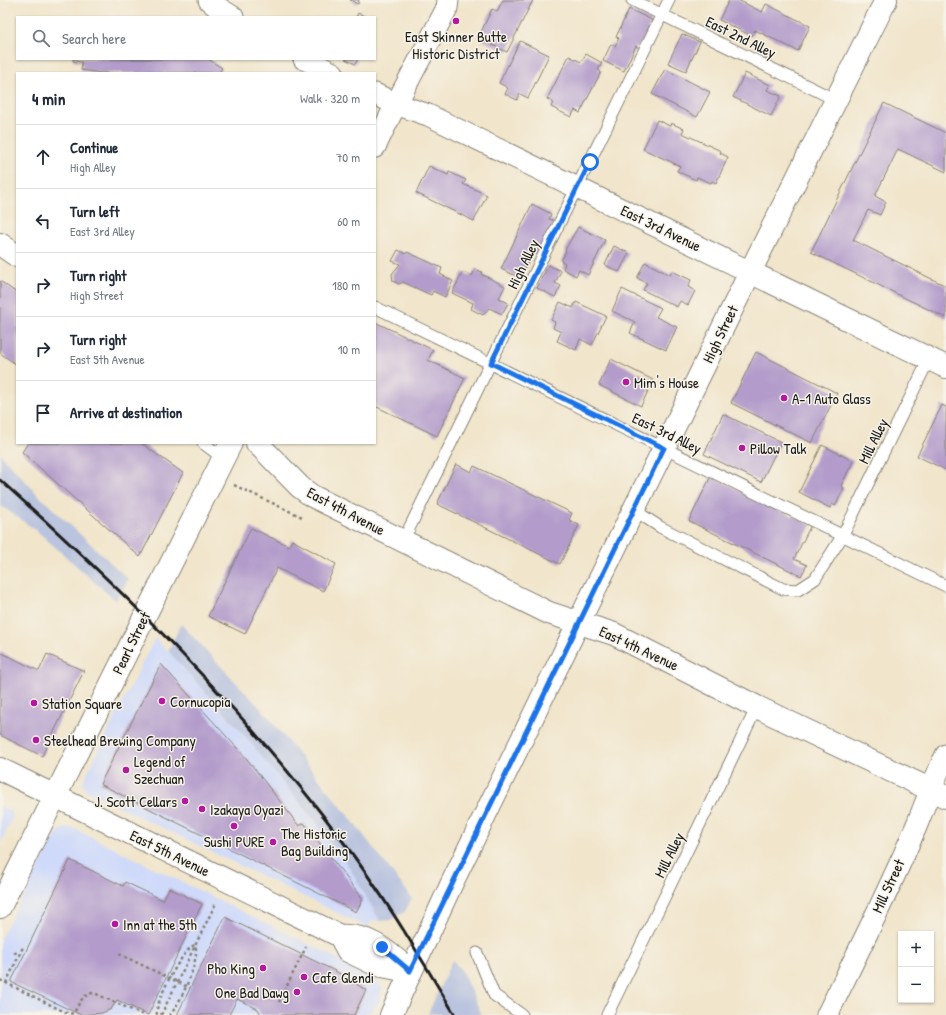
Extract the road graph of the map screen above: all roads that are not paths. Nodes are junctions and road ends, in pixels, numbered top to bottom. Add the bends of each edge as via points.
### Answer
1 (209, 0) edge
2 (632, 0) edge
3 (669, 0) edge
4 (886, 0) edge
5 (450, 3) edge
6 (662, 14) junction
7 (231, 16) edge
8 (306, 60) edge
9 (331, 72) edge
10 (376, 94) edge
11 (836, 100) junction
12 (396, 104) junction
13 (376, 145) edge
14 (577, 188) junction
15 (0, 244) edge
16 (16, 255) edge
17 (750, 272) junction
18 (376, 307) edge
19 (491, 363) junction
20 (938, 363) edge
21 (206, 444) edge
22 (258, 444) edge
23 (664, 448) junction
24 (227, 450) edge
25 (634, 510) junction
26 (843, 536) junction
27 (403, 541) junction
28 (946, 586) edge
29 (579, 623) junction
30 (757, 707) junction
31 (946, 755) edge
32 (0, 769) edge
33 (938, 793) edge
34 (55, 797) junction
35 (0, 907) edge
36 (477, 953) dead end
37 (410, 971) junction
38 (391, 1015) edge
39 (522, 1015) edge
40 (607, 1015) edge
41 (827, 1015) edge

1 - 7 street
2 - 6 lane, East 2nd Alley
3 - 6 lane, High Alley
4 - 11 street, High Street
5 - 12 street
6 - 11 lane, East 2nd Alley
6 - 14 lane, High Alley
8 - 9 street
10 - 12 street, East 3rd Avenue
11 - 17 street, High Street
12 - 13 street
12 - 14 street, East 3rd Avenue via 428,115
14 - 17 street, East 3rd Avenue
14 - 19 lane, High Alley
15 - 16 street
17 - 20 street, East 3rd Avenue
17 - 23 street, High Street
18 - 19 lane, East 3rd Alley
19 - 23 lane, East 3rd Alley
19 - 27 lane, High Alley
20 - 26 lane, Mill Alley
21 - 24 lane
22 - 27 street, East 4th Avenue via 312,496
23 - 25 street, High Street
23 - 26 lane, East 3rd Alley
24 - 34 street, Pearl Street
25 - 26 lane, Mill Alley via 660,527 783,589 798,590 814,579
25 - 29 street, High Street
26 - 28 lane, East 3rd Alley
27 - 29 street, East 4th Avenue via 549,612
29 - 30 street, East 4th Avenue via 614,634
29 - 37 street, High Street
30 - 33 street, East 4th Avenue
30 - 40 lane, Mill Alley
31 - 33 street, Mill Street
32 - 34 street, East 5th Avenue
33 - 41 street, Mill Street via 918,822
34 - 35 street, Pearl Street
34 - 37 street, East 5th Avenue via 340,936 348,951 377,964
36 - 39 lane via 494,995
37 - 38 street, High Street

